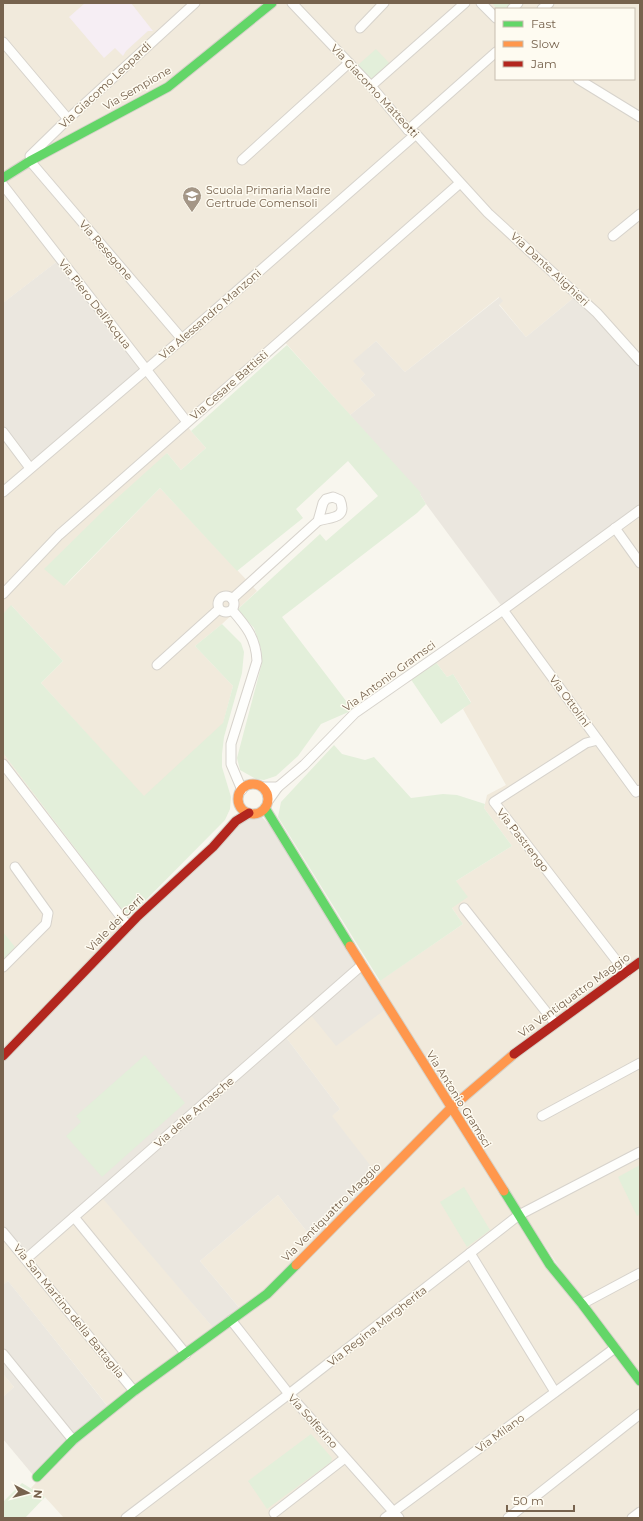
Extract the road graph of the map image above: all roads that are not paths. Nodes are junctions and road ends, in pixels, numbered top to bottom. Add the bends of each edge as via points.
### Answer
1 (195, 3) edge
2 (272, 3) edge
3 (292, 3) edge
4 (384, 3) edge
5 (464, 3) edge
6 (482, 3) edge
7 (495, 17) edge
8 (360, 28) dead end
9 (3, 42) edge
10 (495, 53) edge
11 (349, 63) junction
12 (580, 80) edge
13 (371, 86) junction
14 (640, 116) edge
15 (68, 119) junction
16 (412, 132) junction
17 (242, 160) dead end
18 (30, 161) junction
19 (18, 169) junction
20 (3, 178) edge
21 (459, 182) junction
22 (3, 185) edge
23 (640, 214) edge
24 (613, 236) dead end
25 (182, 339) junction
26 (640, 361) edge
27 (146, 370) junction
28 (186, 422) junction
29 (3, 432) edge
30 (30, 468) junction
31 (3, 492) edge
32 (640, 510) edge
33 (318, 521) dead end
34 (615, 528) junction
35 (640, 563) edge
36 (3, 594) edge
37 (232, 599) junction
38 (219, 609) junction
39 (232, 610) junction
40 (503, 610) junction
41 (157, 665) dead end
42 (598, 740) junction
43 (3, 764) edge
44 (245, 787) junction
45 (263, 787) junction
46 (278, 787) junction
47 (638, 791) edge
48 (240, 804) junction
49 (264, 807) junction
50 (249, 812) junction
51 (236, 821) junction
52 (16, 867) dead end
53 (464, 908) dead end
54 (128, 926) junction
55 (640, 962) edge
56 (362, 966) junction
57 (3, 967) edge
58 (626, 973) junction
59 (555, 1023) junction
60 (3, 1056) edge
61 (640, 1063) edge
62 (451, 1108) junction
63 (542, 1116) dead end
64 (640, 1152) edge
65 (519, 1215) junction
66 (74, 1217) junction
67 (3, 1232) edge
68 (470, 1253) junction
69 (26, 1259) junction
70 (640, 1273) edge
71 (582, 1304) junction
72 (231, 1320) junction
73 (615, 1348) junction
74 (3, 1354) edge
75 (186, 1354) junction
76 (640, 1381) edge
77 (134, 1391) junction
78 (555, 1392) junction
79 (289, 1394) junction
80 (640, 1414) edge
81 (73, 1440) junction
82 (345, 1458) junction
83 (37, 1477) dead end
84 (640, 1512) edge
85 (274, 1513) dead end
86 (397, 1515) edge
87 (126, 1518) edge
88 (386, 1518) edge
89 (508, 1518) edge
90 (632, 1518) edge

1 - 15 street, Via Giacomo Leopardi
2 - 18 street, Via Sempione via 168,87
3 - 11 street, Via Giacomo Matteotti
4 - 8 street
5 - 13 street
6 - 7 street
9 - 15 street
10 - 16 street, Via Alessandro Manzoni
11 - 13 street, Via Giacomo Matteotti
11 - 17 street
12 - 14 street
13 - 16 street, Via Giacomo Matteotti
15 - 19 street, Via Giacomo Leopardi
16 - 21 street, Via Giacomo Matteotti
16 - 25 street, Via Alessandro Manzoni
18 - 19 street, Via Sempione
18 - 25 street, Via Resegone
19 - 20 street, Via Sempione
21 - 26 street, Via Dante Alighieri via 488,213 597,313
21 - 28 street, Via Cesare Battisti
22 - 27 street, Via Piero Dell'Acqua
23 - 24 street
25 - 27 street, Via Alessandro Manzoni
27 - 28 street, Via Piero Dell'Acqua
27 - 30 street, Via Alessandro Manzoni
28 - 36 street, Via Cesare Battisti via 59,535
29 - 30 street
30 - 31 street, Via Alessandro Manzoni
32 - 34 street, Via Antonio Gramsci
33 - 37 street
34 - 35 street
34 - 40 street, Via Antonio Gramsci
37 - 38 street via 226,596 221,598 218,602
37 - 39 street
38 - 39 street via 224,612
38 - 41 street
39 - 44 street via 249,630 257,651 257,661 231,744 231,764 236,777
40 - 42 street, Via Ottolini
40 - 46 street, Via Antonio Gramsci via 355,713 304,765
42 - 47 street, Via Ottolini
42 - 58 street, Via Pastrengo via 586,743 494,802
43 - 54 street
44 - 45 street via 256,784
44 - 48 street via 239,797
45 - 46 street
45 - 49 street via 267,794
46 - 49 street, Via Antonio Gramsci
48 - 50 street via 244,811
48 - 51 street
49 - 50 street, Via Antonio Gramsci via 251,814
49 - 56 street, Via Antonio Gramsci
50 - 51 street, Viale dei Cerri
51 - 54 street, Viale dei Cerri via 213,847
52 - 57 street via 48,914 46,924
53 - 59 street
54 - 60 street, Viale dei Cerri
55 - 58 street, Via Ventiquattro Maggio
56 - 62 street, Via Antonio Gramsci
56 - 66 street, Via delle Arnasche
58 - 59 street, Via Ventiquattro Maggio
59 - 62 street, Via Ventiquattro Maggio via 521,1048
61 - 63 street
62 - 65 street, Via Antonio Gramsci
62 - 72 street, Via Ventiquattro Maggio via 266,1294
64 - 65 street, Via Regina Margherita
65 - 68 street, Via Regina Margherita
65 - 71 street, Via Antonio Gramsci via 550,1265
66 - 69 street, Via delle Arnasche
66 - 75 street
67 - 69 street, Via San Martino della Battaglia
68 - 78 street
68 - 79 street, Via Regina Margherita
69 - 77 street, Via San Martino della Battaglia
70 - 71 street
71 - 73 street, Via Antonio Gramsci
72 - 75 street, Via Ventiquattro Maggio
72 - 79 street, Via Solferino
73 - 76 street, Via Antonio Gramsci
73 - 78 street, Via Milano
74 - 81 street
75 - 77 street, Via Ventiquattro Maggio
77 - 81 street, Via Ventiquattro Maggio
78 - 86 street, Via Milano
79 - 82 street, Via Solferino
79 - 87 street, Via Regina Margherita
80 - 89 street
81 - 83 street, Via Ventiquattro Maggio
82 - 85 street
82 - 86 street, Via Solferino
84 - 90 street
86 - 88 street, Via Milano

